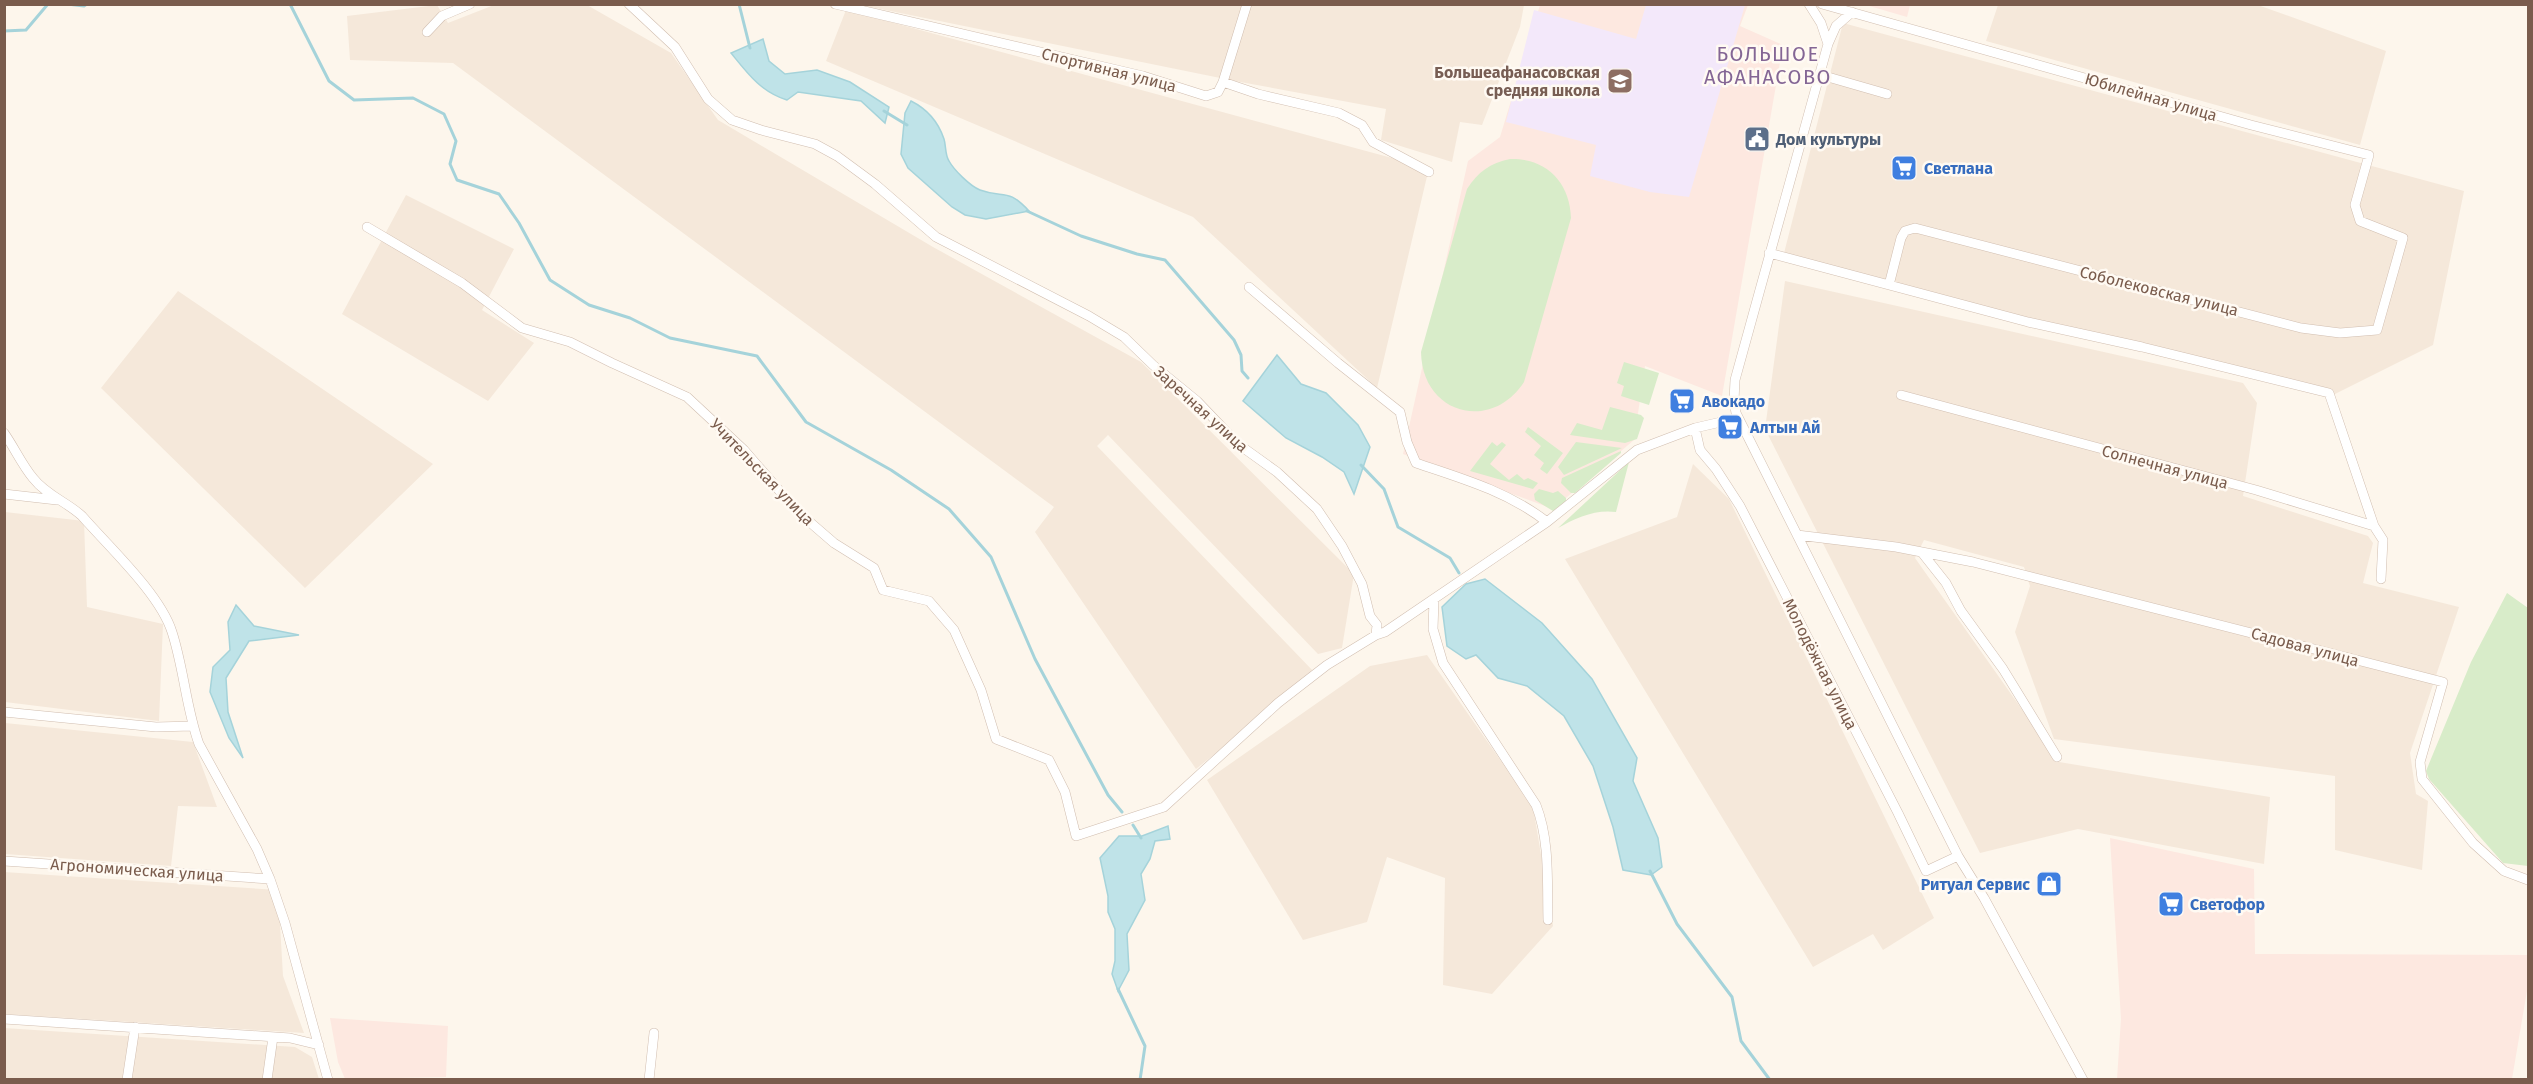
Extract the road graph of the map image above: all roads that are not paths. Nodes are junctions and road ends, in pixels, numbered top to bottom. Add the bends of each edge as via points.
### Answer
1 (470, 4) edge
2 (629, 4) edge
3 (835, 4) edge
4 (1247, 4) edge
5 (1809, 4) edge
6 (1822, 4) edge
7 (1852, 12) junction
8 (427, 32) dead end
9 (1828, 44) junction
10 (1821, 75) junction
11 (1223, 82) junction
12 (1887, 94) dead end
13 (1430, 172) dead end
14 (367, 227) dead end
15 (2403, 238) joint
16 (1769, 253) junction
17 (1888, 285) junction
18 (1250, 287) dead end
19 (1901, 395) dead end
20 (1738, 418) junction
21 (1695, 428) junction
22 (4, 433) edge
23 (4, 494) edge
24 (57, 500) junction
25 (1547, 522) junction
26 (2374, 526) junction
27 (1797, 535) junction
28 (1923, 554) junction
29 (2381, 579) dead end
30 (1434, 600) junction
31 (1376, 635) junction
32 (4, 712) edge
33 (192, 726) junction
34 (2057, 757) dead end
35 (1958, 856) junction
36 (4, 861) edge
37 (270, 879) junction
38 (2529, 880) edge
39 (1548, 920) dead end
40 (4, 1019) edge
41 (135, 1027) junction
42 (654, 1033) dead end
43 (273, 1036) junction
44 (319, 1045) junction
45 (127, 1080) edge
46 (267, 1080) edge
47 (328, 1080) edge
48 (649, 1080) edge
49 (2083, 1080) edge

1 - 8 street via 442,16
2 - 31 street, Заречная улица via 675,46 708,99 732,120 815,144 837,156 936,237 1124,337 1197,401 1238,444 1277,472 1317,509 1362,584 1370,616 1377,625
3 - 11 street, Спортивная улица via 1143,76 1206,96 1218,92
4 - 11 street
5 - 9 street
6 - 7 street, Юбилейная улица
7 - 9 street via 1836,27
7 - 15 street, Юбилейная улица via 2369,155 2355,205 2360,221
9 - 10 street
10 - 12 street
10 - 16 street
11 - 13 street via 1339,113 1362,125 1373,142
14 - 31 street, Учительская улица via 462,283 522,328 570,342 687,397 744,450 797,511 834,543 874,568 883,590 929,601 954,630 981,690 996,739 1049,760 1065,792 1076,836 1164,807 1278,704 1327,665
15 - 17 street, Соболековская улица via 2377,330 2340,333 2301,328 1915,228 1905,231 1901,238
16 - 17 street
16 - 20 street via 1735,380
17 - 26 street via 2329,393
18 - 25 street via 1400,412 1416,463 1479,483
19 - 26 street, Солнечная улица via 2256,490
20 - 21 street
20 - 27 street
21 - 25 street via 1637,450
21 - 35 street, Молодёжная улица via 1700,450 1740,506 1926,871
22 - 24 street via 33,479
23 - 24 street
24 - 33 street via 82,516 160,609 172,631
25 - 30 street
26 - 29 street via 2384,540
27 - 28 street
27 - 35 street
28 - 34 street via 2003,669
28 - 38 street, Садовая улица via 1983,565 2443,682 2420,762 2422,779 2473,843 2504,871
30 - 31 street
30 - 39 street via 1433,629 1443,663 1542,820
32 - 33 street via 156,727
33 - 37 street
35 - 49 street
36 - 37 street, Агрономическая улица
37 - 44 street
40 - 41 street
41 - 43 street
41 - 45 street
42 - 48 street
43 - 44 street
43 - 46 street
44 - 47 street

